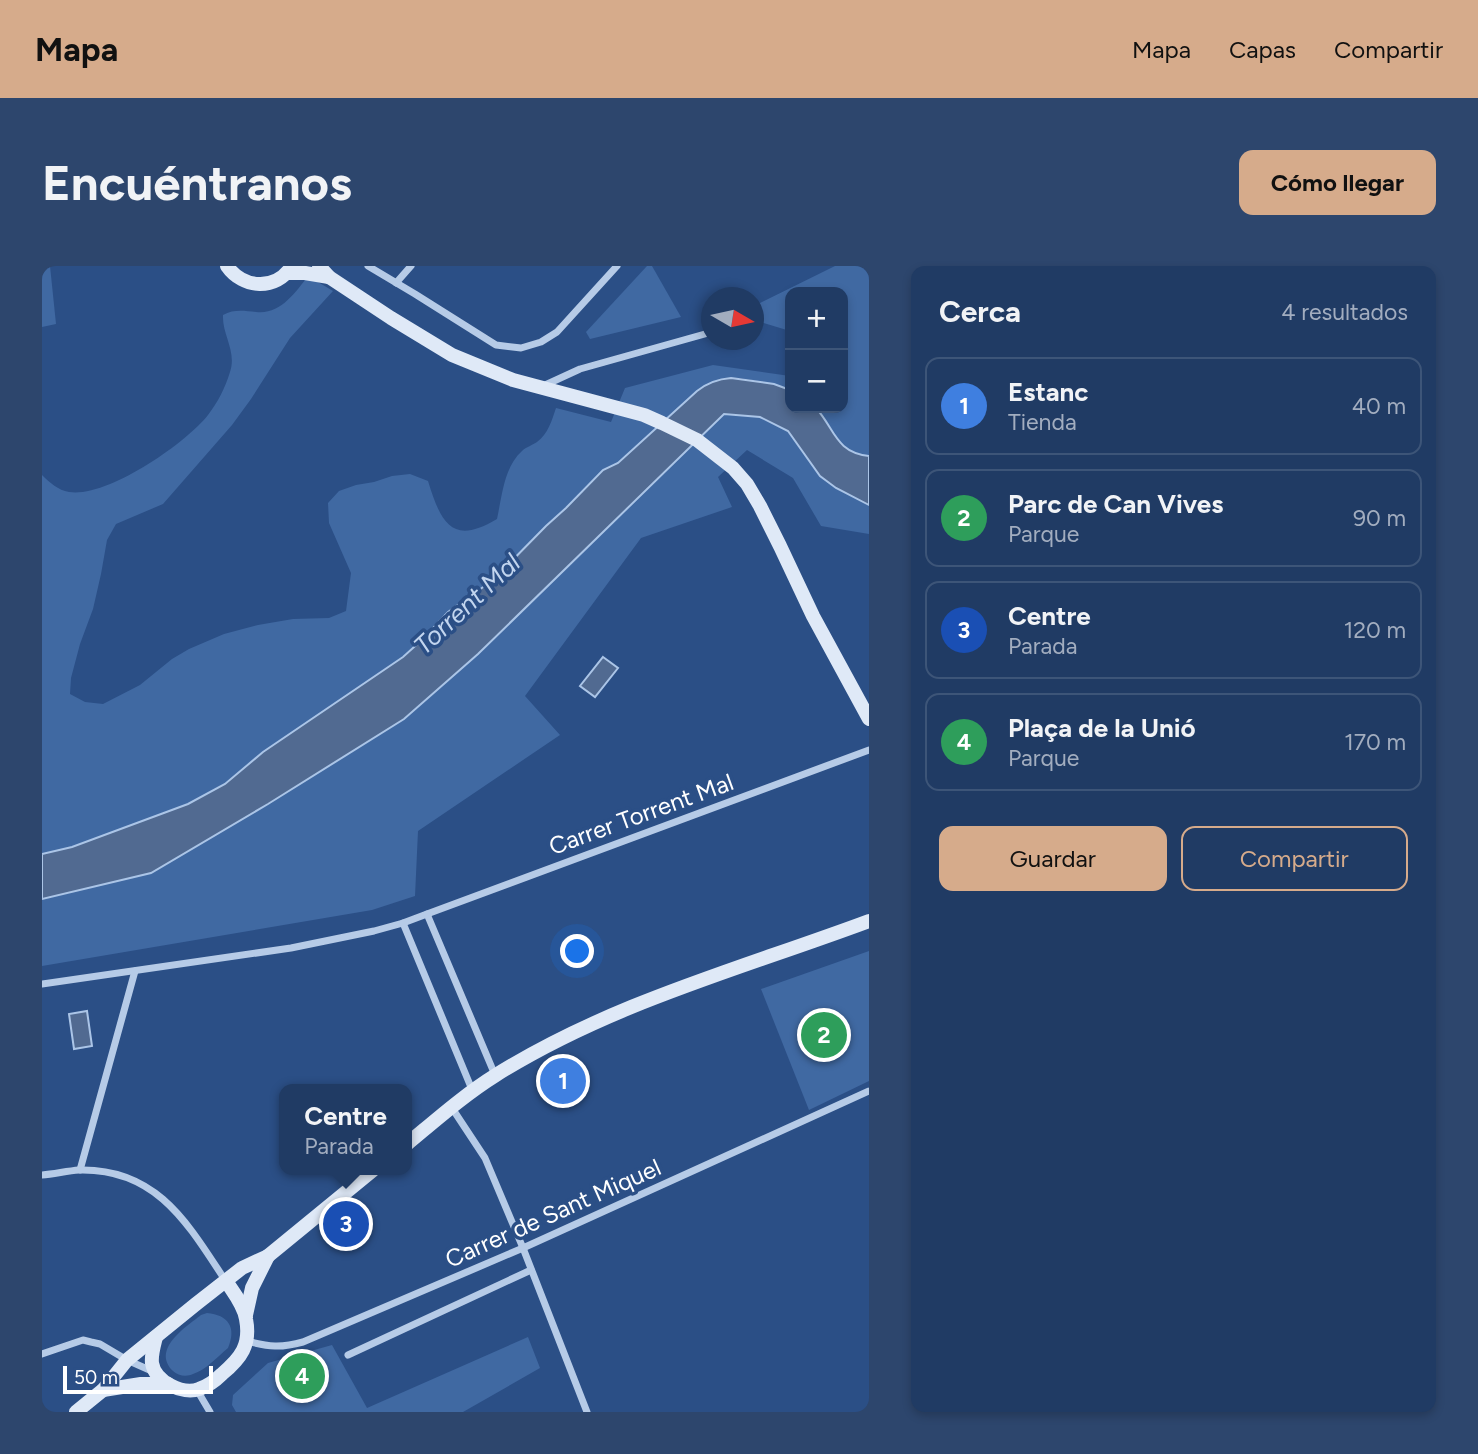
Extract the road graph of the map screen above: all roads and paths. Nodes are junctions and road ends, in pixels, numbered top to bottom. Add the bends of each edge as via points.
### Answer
1 (227, 266) edge
2 (368, 266) edge
3 (411, 266) edge
4 (617, 266) edge
5 (289, 269) edge
6 (324, 271) edge
7 (396, 283) junction
8 (701, 334) edge
9 (539, 387) junction
10 (869, 719) edge
11 (869, 750) edge
12 (427, 914) junction
13 (869, 921) edge
14 (403, 923) junction
15 (135, 971) junction
16 (42, 984) edge
17 (495, 1076) junction
18 (869, 1091) edge
19 (473, 1092) junction
20 (452, 1108) junction
21 (412, 1139) edge
22 (80, 1170) junction
23 (42, 1175) edge
24 (367, 1175) edge
25 (523, 1248) junction
26 (268, 1256) junction
27 (531, 1270) junction
28 (226, 1281) junction
29 (246, 1315) junction
30 (156, 1337) junction
31 (247, 1341) junction
32 (42, 1354) edge
33 (348, 1355) dead end
34 (127, 1360) junction
35 (155, 1373) junction
36 (168, 1384) junction
37 (103, 1390) junction
38 (197, 1390) junction
39 (76, 1412) edge
40 (210, 1412) edge
41 (587, 1412) edge

1 - 5 main road via 237,278 261,285 274,282
2 - 7 street
3 - 7 street
4 - 7 street via 557,332 521,348 496,345
5 - 6 main road
6 - 9 main road via 453,355
8 - 9 street via 580,369
9 - 10 main road via 643,415 681,432 733,468 760,506
11 - 12 street, Carrer Torrent Mal
12 - 14 street, Carrer Torrent Mal
12 - 17 street
13 - 17 main road via 667,992 574,1032
14 - 15 street via 292,948
14 - 19 street
15 - 16 street
15 - 22 street
17 - 19 main road
18 - 25 street, Carrer de Sant Miquel
19 - 20 main road
20 - 21 main road
20 - 25 street via 485,1158
22 - 23 street
22 - 28 street via 133,1179 167,1202
24 - 26 main road
25 - 27 street
25 - 31 street, Carrer de Sant Miquel via 303,1342 284,1347
26 - 28 main road
26 - 29 main road via 252,1288
27 - 33 street, Carrer de Sant Miquel
27 - 41 street
28 - 29 main road
28 - 30 main road
29 - 31 main road
30 - 34 main road
30 - 35 main road
31 - 38 main road via 230,1368
32 - 34 street via 83,1340
34 - 35 street
34 - 37 main road
35 - 36 main road
36 - 37 main road
36 - 38 main road
37 - 39 main road
38 - 40 street

